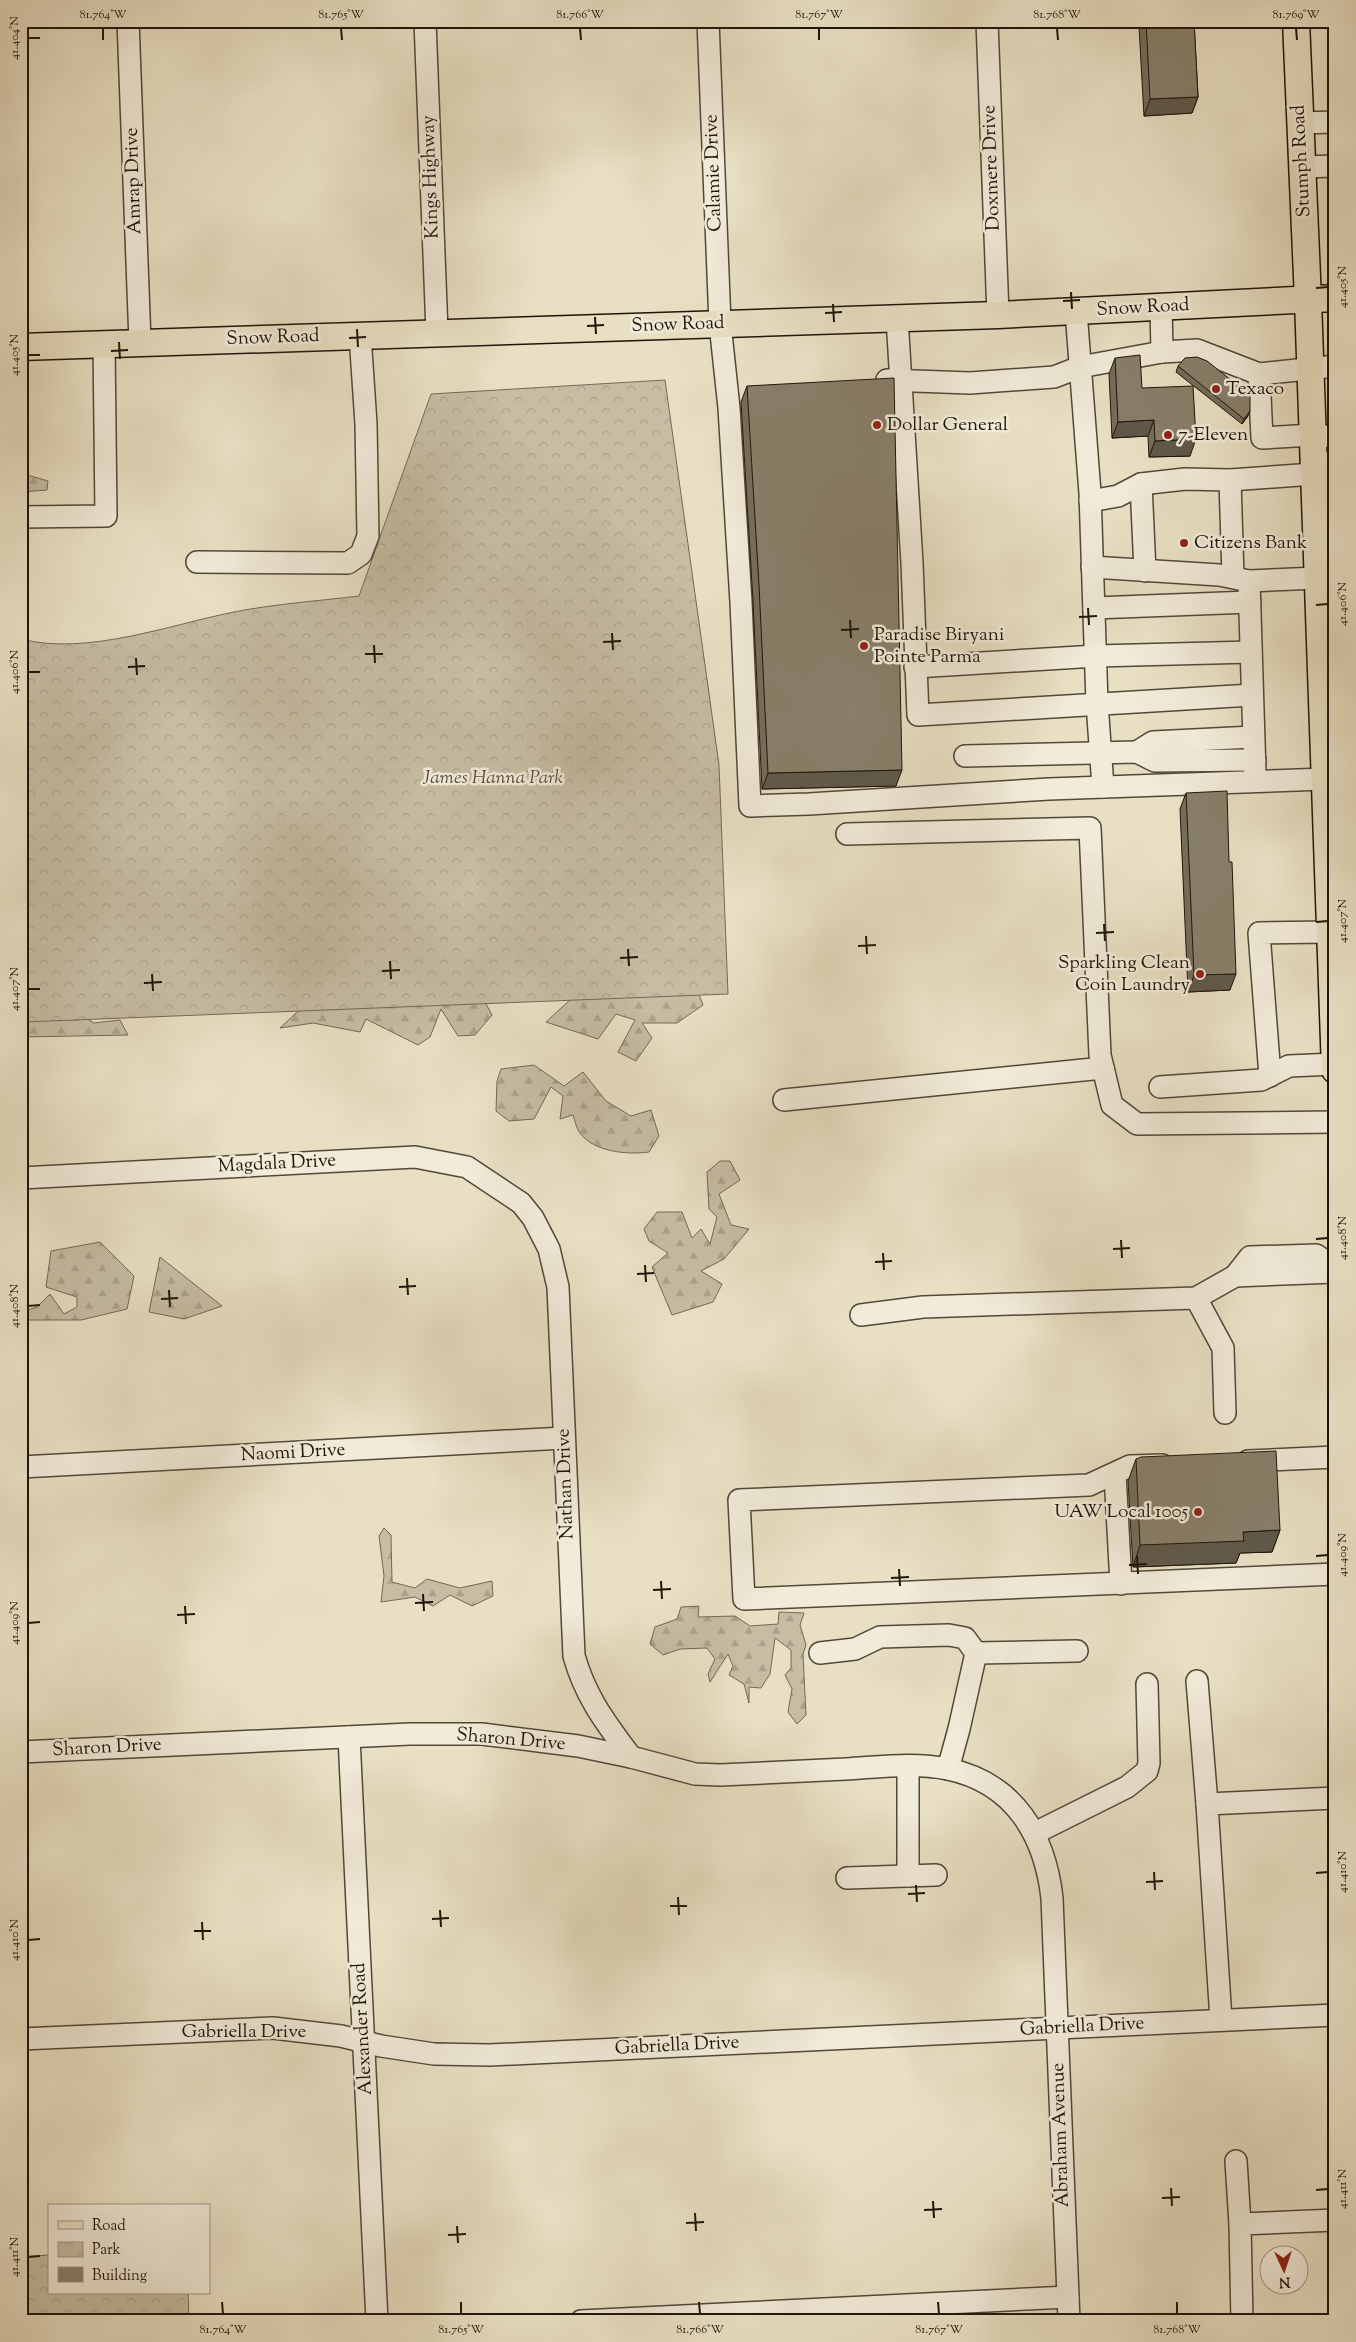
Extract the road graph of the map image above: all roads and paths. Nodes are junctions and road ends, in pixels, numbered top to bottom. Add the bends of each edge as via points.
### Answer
1 (128, 21) edge
2 (425, 21) edge
3 (708, 21) edge
4 (987, 21) edge
5 (1296, 21) edge
6 (1335, 122) edge
7 (1300, 123) junction
8 (1335, 166) edge
9 (1302, 167) junction
10 (1335, 298) edge
11 (1308, 300) junction
12 (1162, 307) junction
13 (1076, 311) junction
14 (998, 315) junction
15 (897, 318) junction
16 (720, 324) junction
17 (437, 332) junction
18 (360, 335) junction
19 (140, 342) junction
20 (104, 344) junction
21 (21, 347) edge
22 (1162, 352) junction
23 (1080, 367) junction
24 (1323, 367) edge
25 (1259, 374) junction
26 (901, 379) junction
27 (872, 380) edge
28 (1324, 436) edge
29 (1321, 467) edge
30 (1230, 480) junction
31 (1141, 484) junction
32 (1090, 501) junction
33 (21, 517) edge
34 (1325, 517) edge
35 (197, 562) dead end
36 (1092, 567) junction
37 (1145, 570) junction
38 (1318, 578) junction
39 (1244, 587) junction
40 (1327, 606) edge
41 (1094, 608) junction
42 (1251, 652) junction
43 (1096, 656) junction
44 (915, 667) junction
45 (1328, 671) edge
46 (1252, 695) junction
47 (1097, 703) junction
48 (1329, 713) edge
49 (1254, 737) junction
50 (1137, 752) junction
51 (1100, 754) junction
52 (965, 756) dead end
53 (1255, 760) junction
54 (1256, 781) junction
55 (1328, 782) edge
56 (1103, 787) junction
57 (847, 834) dead end
58 (1332, 943) edge
59 (1334, 1064) edge
60 (1103, 1068) junction
61 (1335, 1070) edge
62 (1270, 1076) junction
63 (1160, 1087) dead end
64 (784, 1100) dead end
65 (1335, 1122) edge
66 (21, 1178) edge
67 (521, 1203) joint
68 (1335, 1268) edge
69 (1335, 1272) edge
70 (1236, 1276) junction
71 (1196, 1298) junction
72 (861, 1315) dead end
73 (1225, 1413) dead end
74 (564, 1438) junction
75 (1335, 1457) edge
76 (1227, 1462) edge
77 (1179, 1464) edge
78 (21, 1467) edge
79 (1115, 1474) junction
80 (1335, 1574) edge
81 (1120, 1584) junction
82 (1077, 1651) dead end
83 (820, 1653) dead end
84 (976, 1653) junction
85 (1198, 1681) dead end
86 (1147, 1684) dead end
87 (349, 1737) junction
88 (21, 1752) edge
89 (631, 1757) junction
90 (908, 1766) junction
91 (948, 1769) junction
92 (993, 1788) joint
93 (1335, 1798) edge
94 (1207, 1804) junction
95 (1035, 1833) junction
96 (936, 1875) dead end
97 (908, 1876) junction
98 (847, 1878) dead end
99 (1335, 2015) edge
100 (1221, 2020) junction
101 (1057, 2028) junction
102 (21, 2039) edge
103 (363, 2041) junction
104 (1236, 2162) dead end
105 (1335, 2220) edge
106 (1240, 2224) junction
107 (1068, 2297) junction
108 (377, 2321) edge
109 (581, 2321) edge
110 (1069, 2321) edge
111 (1242, 2321) edge

1 - 19 street, Amrap Drive
2 - 17 street, Kings Highway
3 - 16 street, Calamie Drive
4 - 14 street, Doxmere Drive
5 - 7 main road, Stumph Road
6 - 7 street
7 - 9 main road, Stumph Road
8 - 9 street
9 - 11 main road, Stumph Road
10 - 11 main road, Snow Road
11 - 12 main road, Snow Road
11 - 24 main road, Stumph Road
12 - 13 main road, Snow Road
12 - 22 street
13 - 14 main road, Snow Road
13 - 23 street
14 - 15 main road, Snow Road
15 - 16 main road, Snow Road
15 - 26 street
16 - 17 main road, Snow Road
16 - 56 street, Calamie Drive via 736,388 750,806
17 - 18 main road, Snow Road
18 - 19 main road, Snow Road
18 - 35 street via 368,536 361,554 348,563
19 - 20 main road, Snow Road
20 - 21 main road, Snow Road
20 - 33 street via 106,516
22 - 23 street
22 - 25 street via 1197,350
23 - 26 street via 1054,378 970,384
23 - 32 street
24 - 25 street
24 - 28 main road, Stumph Road
25 - 28 street via 1262,438
26 - 27 street
26 - 44 street
28 - 29 main road, Stumph Road
29 - 30 street
29 - 34 main road, Stumph Road
30 - 31 street via 1185,479
30 - 39 street
31 - 32 street via 1118,496
31 - 37 street
32 - 36 street
34 - 38 main road, Stumph Road
36 - 37 street
36 - 41 street
37 - 39 street
38 - 39 street
38 - 40 main road, Stumph Road
39 - 41 street
39 - 42 street
40 - 45 main road, Stumph Road
41 - 43 street
42 - 43 street
42 - 46 street
43 - 44 street
43 - 47 street
44 - 47 street via 918,715
45 - 48 main road, Stumph Road
46 - 47 street
46 - 49 street
47 - 51 street
48 - 55 main road, Stumph Road
49 - 50 street via 1154,742
49 - 53 street
50 - 51 street
50 - 53 street via 1155,761
51 - 52 street
51 - 56 street
53 - 54 street
54 - 55 street
54 - 56 street
55 - 58 main road, Stumph Road
57 - 60 street via 1090,828
58 - 59 main road, Stumph Road
58 - 62 street via 1260,933
59 - 61 main road, Stumph Road
59 - 62 street via 1289,1066
60 - 64 street
60 - 65 street via 1112,1105 1137,1124
62 - 63 street via 1261,1080
66 - 67 street, Magdala Drive via 415,1157 467,1167
67 - 74 street, Nathan Drive via 542,1233 555,1268 560,1305
68 - 70 street via 1316,1255 1250,1257
69 - 70 street
70 - 71 street
71 - 72 street via 923,1307
71 - 73 street via 1223,1348
74 - 78 street, Naomi Drive
74 - 89 street, Nathan Drive via 574,1656 586,1692
75 - 76 street
77 - 79 street via 1130,1466
79 - 81 street
79 - 81 street via 1089,1485 739,1500 744,1599
80 - 81 street
82 - 84 street
83 - 84 street via 855,1649 880,1638 949,1635 965,1638
84 - 91 street
85 - 94 street
86 - 95 street via 1147,1771 1127,1787
87 - 88 street, Sharon Drive
87 - 89 street, Sharon Drive via 482,1734 578,1746
87 - 103 street, Alexander Road
89 - 90 street, Sharon Drive via 695,1774 720,1775
90 - 91 street, Sharon Drive
90 - 97 street
91 - 92 street, Sharon Drive
92 - 95 street, Abraham Avenue via 1021,1812
93 - 94 street
94 - 100 street
95 - 101 street, Abraham Avenue via 1049,1872 1052,1898
96 - 97 street
97 - 98 street
99 - 100 street, Gabriella Drive
100 - 101 street, Gabriella Drive
101 - 103 street, Gabriella Drive via 490,2055 434,2054
101 - 107 street, Abraham Avenue
102 - 103 street, Gabriella Drive via 272,2028
103 - 108 street, Alexander Road
104 - 106 street
105 - 106 street
106 - 111 street
107 - 109 street
107 - 110 street, Abraham Avenue

